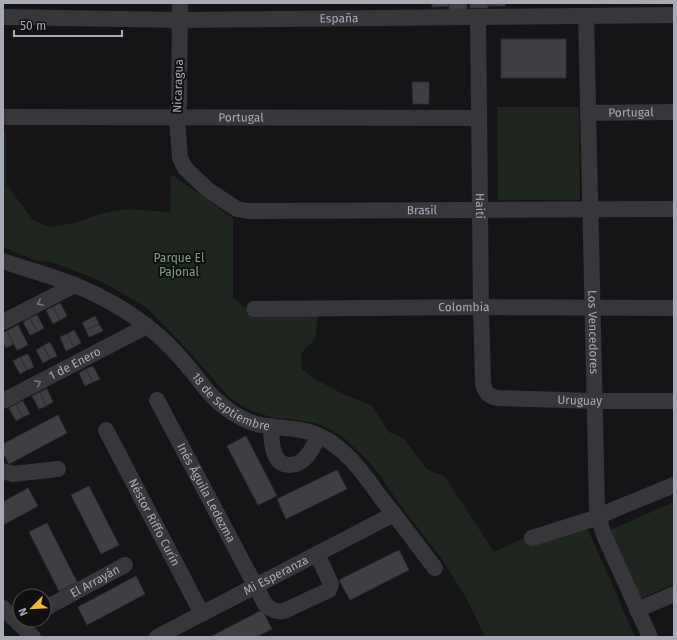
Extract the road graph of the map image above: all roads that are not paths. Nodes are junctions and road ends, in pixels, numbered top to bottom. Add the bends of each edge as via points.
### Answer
1 (180, 3) edge
2 (518, 10) edge
3 (674, 15) edge
4 (586, 16) junction
5 (3, 17) edge
6 (478, 17) junction
7 (180, 20) junction
8 (674, 112) edge
9 (588, 113) junction
10 (3, 117) edge
11 (177, 118) junction
12 (479, 118) junction
13 (185, 168) joint
14 (674, 209) edge
15 (480, 210) junction
16 (590, 210) junction
17 (3, 261) edge
18 (75, 285) junction
19 (481, 307) junction
20 (592, 307) junction
21 (674, 308) edge
22 (254, 309) dead end
23 (3, 322) edge
24 (147, 326) junction
25 (487, 394) joint
26 (158, 400) dead end
27 (3, 401) edge
28 (594, 401) junction
29 (674, 401) edge
30 (270, 426) junction
31 (106, 430) dead end
32 (319, 436) junction
33 (58, 469) dead end
34 (3, 471) edge
35 (674, 485) edge
36 (394, 514) junction
37 (599, 517) junction
38 (532, 538) dead end
39 (317, 554) junction
40 (124, 565) dead end
41 (435, 568) dead end
42 (256, 586) junction
43 (674, 594) edge
44 (52, 605) edge
45 (3, 608) edge
46 (637, 610) junction
47 (202, 614) junction
48 (12, 615) edge
49 (26, 628) edge
50 (33, 637) edge
51 (157, 637) edge
52 (650, 637) edge

1 - 7 street, Nicaragua
2 - 4 street, España
2 - 6 street, España
3 - 4 street, España
4 - 9 street, Los Vencedores
5 - 7 street, España
6 - 7 street, España
6 - 12 street, Haití
7 - 11 street, Nicaragua
8 - 9 street, Portugal
9 - 16 street, Los Vencedores
10 - 11 street, Portugal
11 - 12 street, Portugal
11 - 13 street, Nicaragua via 180,158
12 - 15 street, Haití
13 - 15 street, Brasil via 208,190 237,209 248,211
14 - 16 street, Brasil
15 - 16 street, Brasil
15 - 19 street, Haití
16 - 20 street, Los Vencedores
17 - 18 street, 18 de Septiembre
18 -> 23 street
18 - 24 street, 18 de Septiembre
19 - 20 street, Colombia
19 - 22 street, Colombia
19 - 25 street, Haití via 484,384
20 - 21 street, Colombia
20 - 28 street, Los Vencedores
27 -> 24 street, 1 de Enero
24 - 30 street, 18 de Septiembre via 181,358 225,408 243,419
25 - 28 street, Uruguay via 497,398
26 - 42 street, Inés Águila Ledezma
28 - 29 street, Uruguay
28 - 37 street, Los Vencedores via 596,500
30 - 32 street, 18 de Septiembre via 302,430
30 - 32 street via 274,450 284,465 301,462
31 - 47 street, Néstor Riffo Curín
32 - 36 street, 18 de Septiembre via 336,445 349,457
33 - 34 street via 13,474
35 - 37 street
36 - 39 street, Mi Esperanza
36 - 41 street, 18 de Septiembre
37 - 38 street
37 - 46 street, Los Vencedores via 604,535
39 - 42 street, Mi Esperanza
39 - 42 street, Inés Águila Ledezma via 331,584 328,590 277,612 266,604
40 - 44 street, El Arrayán
42 - 47 street, Mi Esperanza
43 - 46 street
45 - 48 street
46 - 52 street, Los Vencedores
47 - 51 street, Mi Esperanza
49 - 50 street

